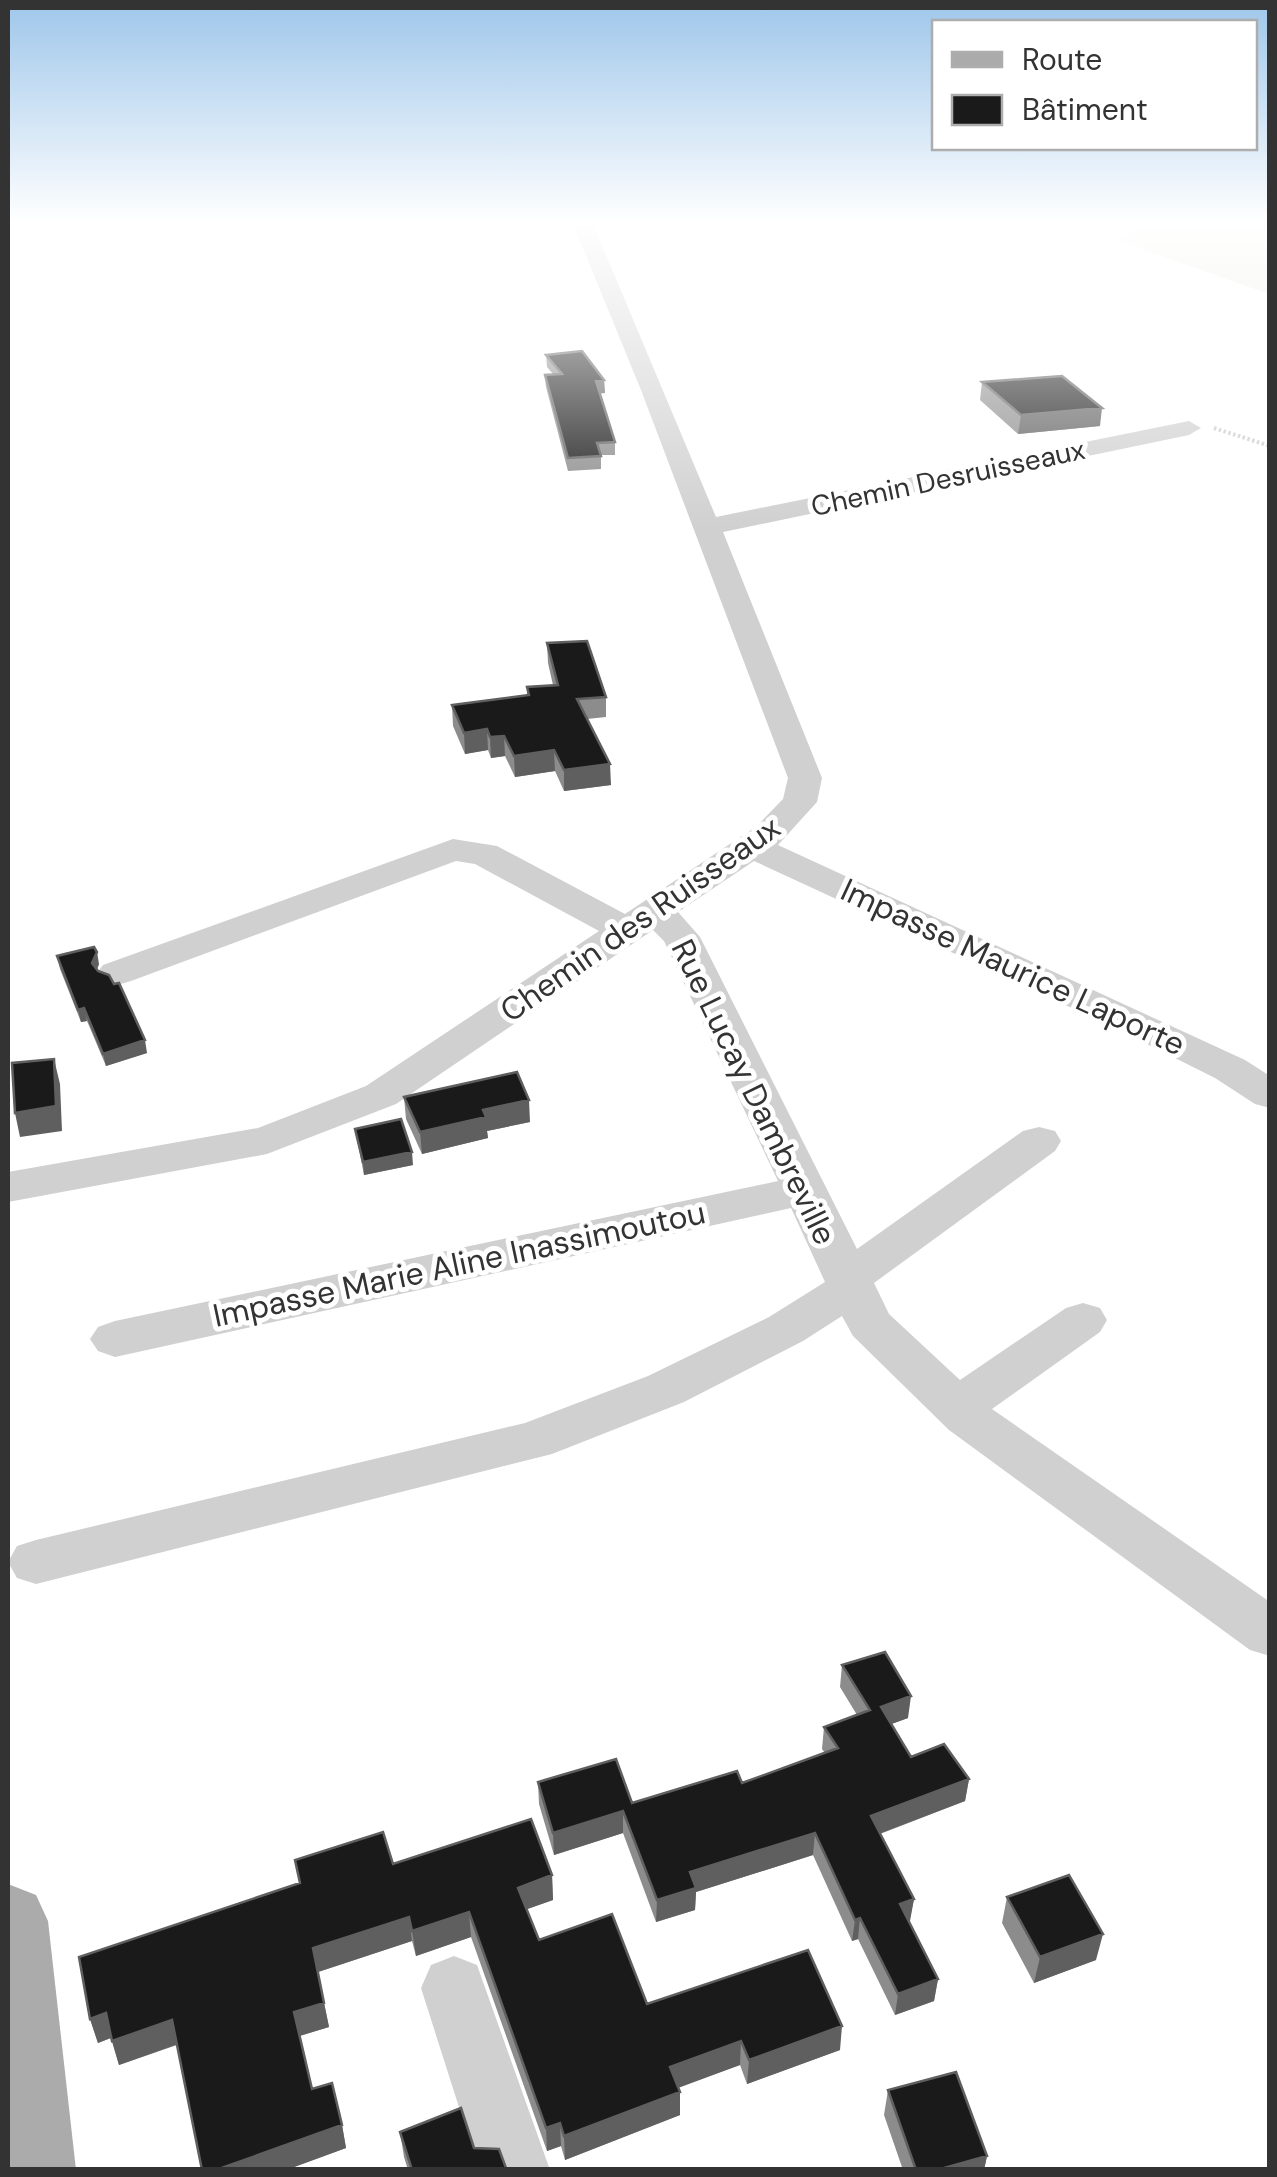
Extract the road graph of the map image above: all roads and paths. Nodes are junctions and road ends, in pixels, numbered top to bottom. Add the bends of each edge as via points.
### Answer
1 (625, 326) edge
2 (1190, 428) joint
3 (1270, 446) edge
4 (707, 527) junction
5 (752, 846) junction
6 (640, 920) junction
7 (117, 973) dead end
8 (1270, 1096) edge
9 (1039, 1141) dead end
10 (8, 1187) edge
11 (804, 1192) junction
12 (849, 1283) junction
13 (1083, 1320) dead end
14 (115, 1340) dead end
15 (958, 1407) junction
16 (36, 1562) dead end
17 (1270, 1633) edge
18 (8, 1922) edge
19 (454, 1988) dead end
20 (32, 2170) edge
21 (515, 2170) edge

1 - 4 street, Chemin des Ruisseaux
2 - 3 path via 1215,428
2 - 4 street, Chemin Desruisseaux
4 - 5 street, Chemin des Ruisseaux via 804,778 800,802
5 - 6 street, Chemin des Ruisseaux
5 - 8 street, Impasse Maurice Laporte via 1127,1018
6 - 7 street via 484,854 454,850
6 - 10 street, Chemin des Ruisseaux via 381,1095 267,1140
6 - 11 street, Rue Lucay Dambreville via 681,937
9 - 12 street, Rue Lucay Dambreville
11 - 12 street, Rue Lucay Dambreville
11 - 14 street, Impasse Marie Aline Inassimoutou
12 - 15 street, Rue Lucay Dambreville via 870,1324
12 - 16 street via 786,1329 666,1390 534,1440
13 - 15 street
15 - 17 street, Rue Lucay Dambreville
18 - 20 main road
19 - 21 street

